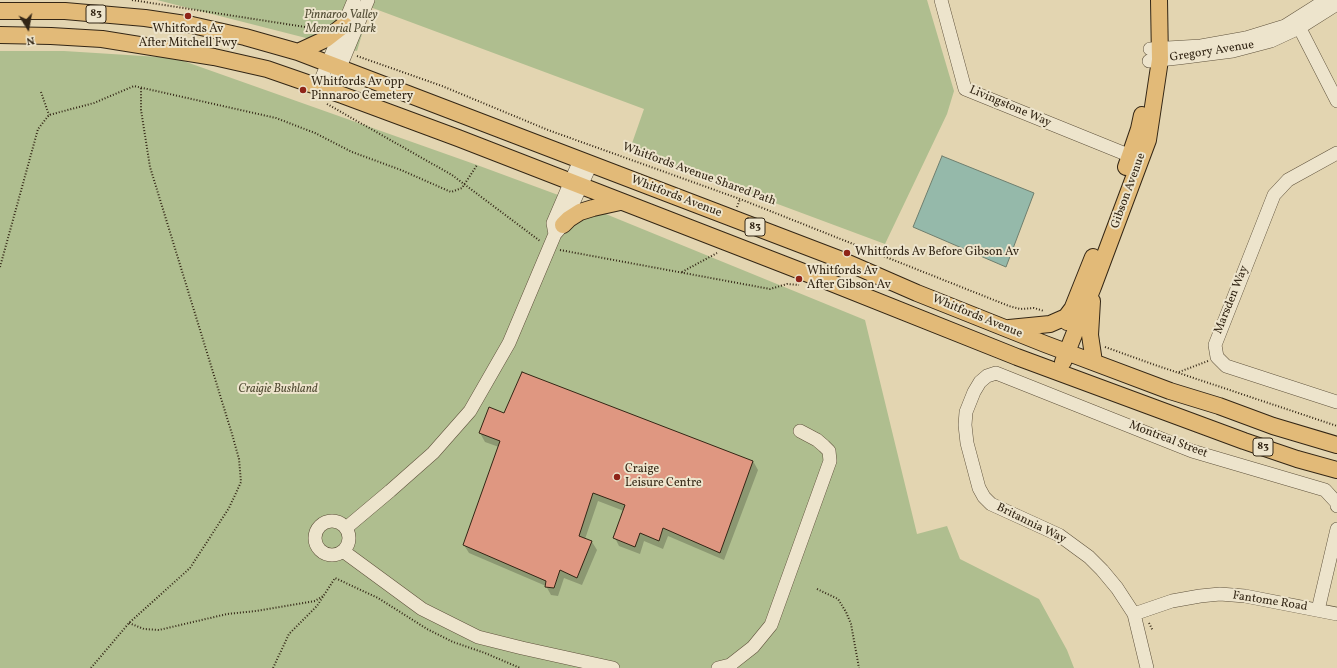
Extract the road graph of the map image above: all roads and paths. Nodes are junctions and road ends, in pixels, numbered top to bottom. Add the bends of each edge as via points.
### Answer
1 (132, 0) edge
2 (354, 0) edge
3 (368, 0) edge
4 (941, 0) edge
5 (1150, 0) edge
6 (1160, 0) edge
7 (1326, 0) edge
8 (1337, 4) edge
9 (0, 11) edge
10 (344, 24) junction
11 (1297, 24) junction
12 (323, 33) dead end
13 (0, 35) edge
14 (298, 52) junction
15 (1155, 55) junction
16 (357, 56) dead end
17 (334, 66) junction
18 (141, 88) junction
19 (41, 92) dead end
20 (324, 93) junction
21 (1337, 101) edge
22 (49, 115) junction
23 (1337, 153) edge
24 (1135, 158) junction
25 (585, 162) junction
26 (477, 165) dead end
27 (575, 184) junction
28 (464, 185) junction
29 (620, 202) junction
30 (556, 235) junction
31 (718, 252) dead end
32 (0, 267) edge
33 (682, 272) junction
34 (803, 285) dead end
35 (1093, 287) junction
36 (1072, 309) junction
37 (1048, 312) dead end
38 (1005, 328) junction
39 (1108, 348) dead end
40 (1062, 350) junction
41 (1218, 357) junction
42 (1094, 362) junction
43 (1053, 370) junction
44 (996, 373) joint
45 (1178, 373) junction
46 (1337, 400) edge
47 (1337, 426) edge
48 (800, 431) dead end
49 (1337, 444) edge
50 (1337, 470) edge
51 (1337, 506) edge
52 (346, 528) junction
53 (1337, 529) edge
54 (343, 551) junction
55 (336, 578) dead end
56 (817, 589) dead end
57 (324, 596) junction
58 (1318, 610) junction
59 (1139, 613) junction
60 (1337, 614) edge
61 (129, 623) junction
62 (1153, 631) dead end
63 (91, 668) edge
64 (273, 668) edge
65 (613, 668) edge
66 (718, 668) edge
67 (859, 668) edge
68 (1147, 668) edge

1 - 12 path via 319,28
2 - 10 street
3 - 17 street
4 - 24 street, Livingstone Way via 965,89
5 - 15 main road, Gibson Avenue
6 - 15 main road, Gibson Avenue
7 - 11 street, Gregory Avenue
8 - 11 street, Gregory Avenue
9 - 14 main road, Whitfords Avenue / 83 via 65,11 145,18 199,27
10 - 14 main road via 326,39
10 - 17 street
11 - 15 street, Gregory Avenue via 1246,38
11 - 21 street
13 - 20 main road, Whitfords Avenue / 83 via 102,39 214,56 267,69
14 - 17 main road, Whitfords Avenue / 83
15 - 24 main road, Gibson Avenue
16 - 37 path, Whitfords Avenue Shared Path via 442,86 548,130 740,199 1009,306
17 - 20 street
17 - 25 main road, Whitfords Avenue / 83
18 - 22 path via 134,86 94,103
18 - 28 path via 276,118 315,132 352,152 451,192
18 - 61 path via 150,167 232,434 239,459 240,482 229,508 190,568
19 - 22 path
20 - 27 main road, Whitfords Avenue / 83 via 458,138
20 - 28 path
22 - 32 path via 38,129
23 - 41 street, Marsden Way via 1288,180 1274,195 1215,345
24 - 35 main road, Gibson Avenue
24 - 36 main road, Gibson Avenue via 1124,176
25 - 27 street
25 - 38 main road, Whitfords Avenue / 83 via 839,259
26 - 28 path
27 - 29 main road, Whitfords Avenue / 83
27 - 30 street
28 - 30 path via 544,244
29 - 30 main road via 580,212
29 - 43 main road, Whitfords Avenue / 83
30 - 33 path via 563,251
30 - 52 street via 509,343 470,411 433,453
31 - 33 path
33 - 34 path via 770,289 787,284
35 - 40 main road, Gibson Avenue
35 - 42 main road via 1090,335
36 - 38 main road via 1066,317 1050,324
36 - 40 main road, Gibson Avenue
38 - 40 main road, Whitfords Avenue / 83
39 - 45 path
40 - 42 main road, Whitfords Avenue / 83
40 - 43 main road, Gibson Avenue
41 - 45 path
41 - 46 street via 1226,366
42 - 49 main road, Whitfords Avenue / 83 via 1273,426
43 - 50 main road, Whitfords Avenue / 83 via 1244,441
44 - 51 street, Montreal Street via 1192,450 1325,490
44 - 59 street, Britannia Way via 980,382 966,412 967,443 979,488 984,497 991,504 1059,535 1089,557
45 - 47 path
48 - 66 street via 824,446 829,452 830,460 771,625 753,647 730,665
52 - 54 street via 349,540
52 - 54 street via 334,521 326,522 316,532 315,539 322,552 329,555
53 - 58 street
54 - 65 street via 422,609 478,636
55 - 57 path
56 - 67 path via 838,599 846,612
57 - 61 path via 315,600 227,614 159,630 144,629
57 - 64 path via 290,634
58 - 59 street, Fantome Road via 1245,596 1220,594 1172,602
58 - 60 street, Fantome Road
59 - 62 path
59 - 68 street, Britannia Way
61 - 63 path

